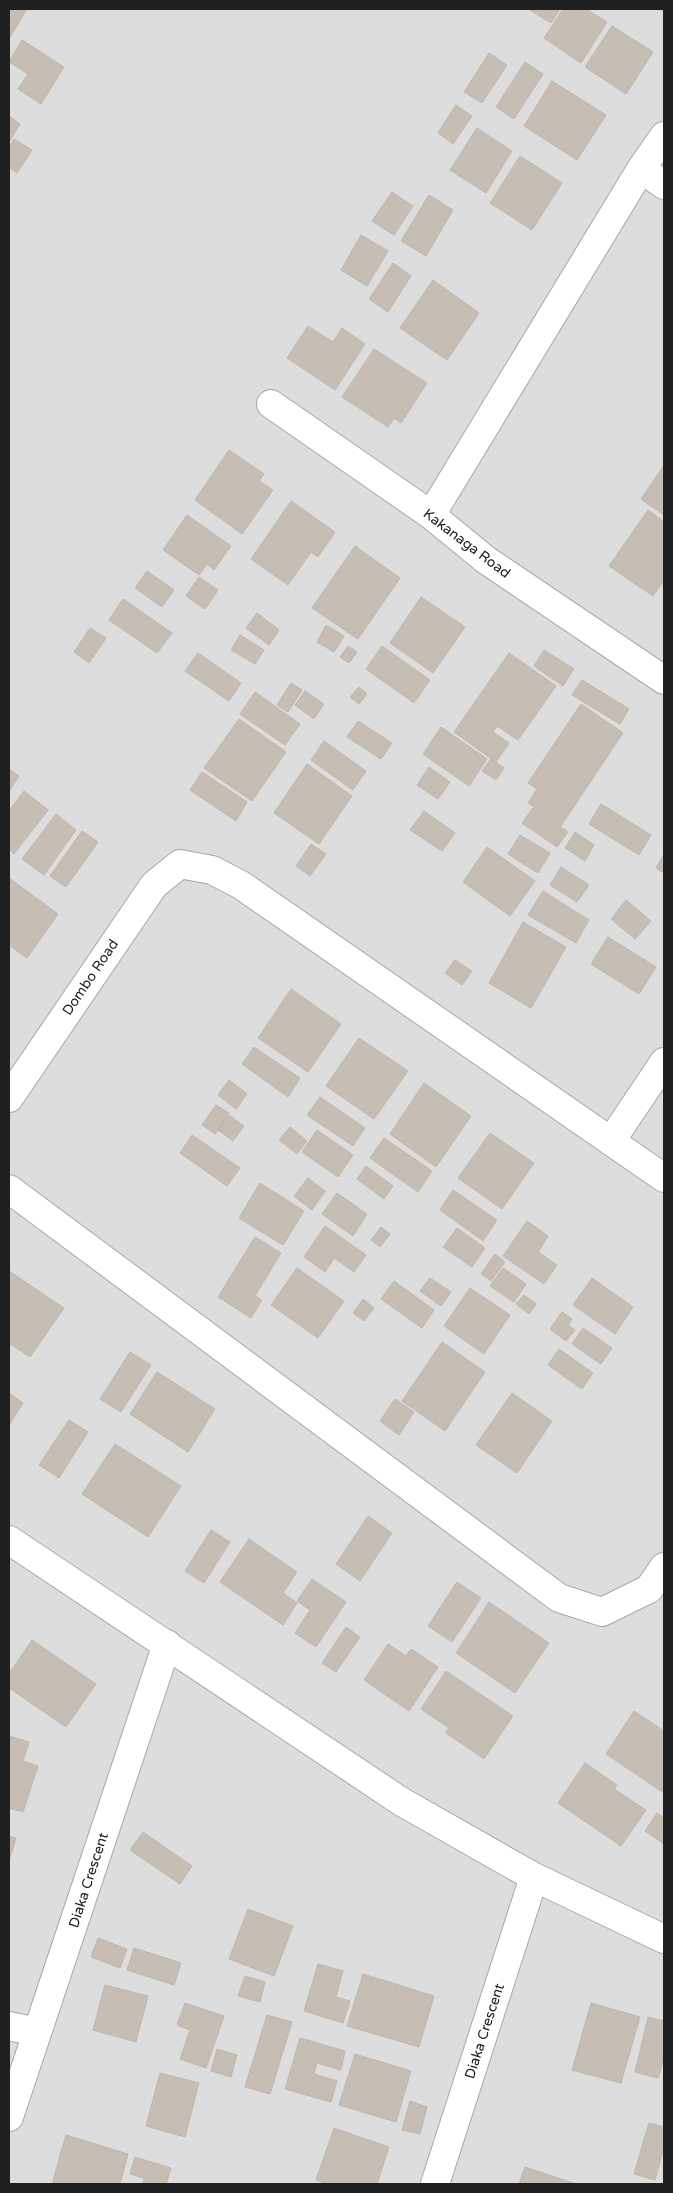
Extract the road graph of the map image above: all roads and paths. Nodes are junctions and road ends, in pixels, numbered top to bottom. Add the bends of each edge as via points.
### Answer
1 (664, 136) edge
2 (641, 169) junction
3 (664, 185) edge
4 (271, 404) dead end
5 (430, 514) junction
6 (664, 680) edge
7 (664, 1062) edge
8 (9, 1098) edge
9 (612, 1141) junction
10 (664, 1178) edge
11 (9, 1189) edge
12 (9, 1540) edge
13 (664, 1567) edge
14 (167, 1644) junction
15 (534, 1877) junction
16 (664, 1939) edge
17 (9, 2026) edge
18 (37, 2032) junction
19 (9, 2117) edge
20 (435, 2184) edge

1 - 2 street
2 - 3 street
2 - 5 street
4 - 5 street, Kakanaga Road
5 - 6 street, Kakanaga Road via 486,560
7 - 9 street
8 - 9 street, Dombo Road via 154,885 180,864 212,870 241,885
9 - 10 street
11 - 13 street via 559,1598 602,1612 649,1589
12 - 14 street
14 - 15 street via 402,1802
14 - 18 street, Diaka Crescent
15 - 16 street
15 - 20 street, Diaka Crescent
17 - 18 street
18 - 19 street, Diaka Crescent

